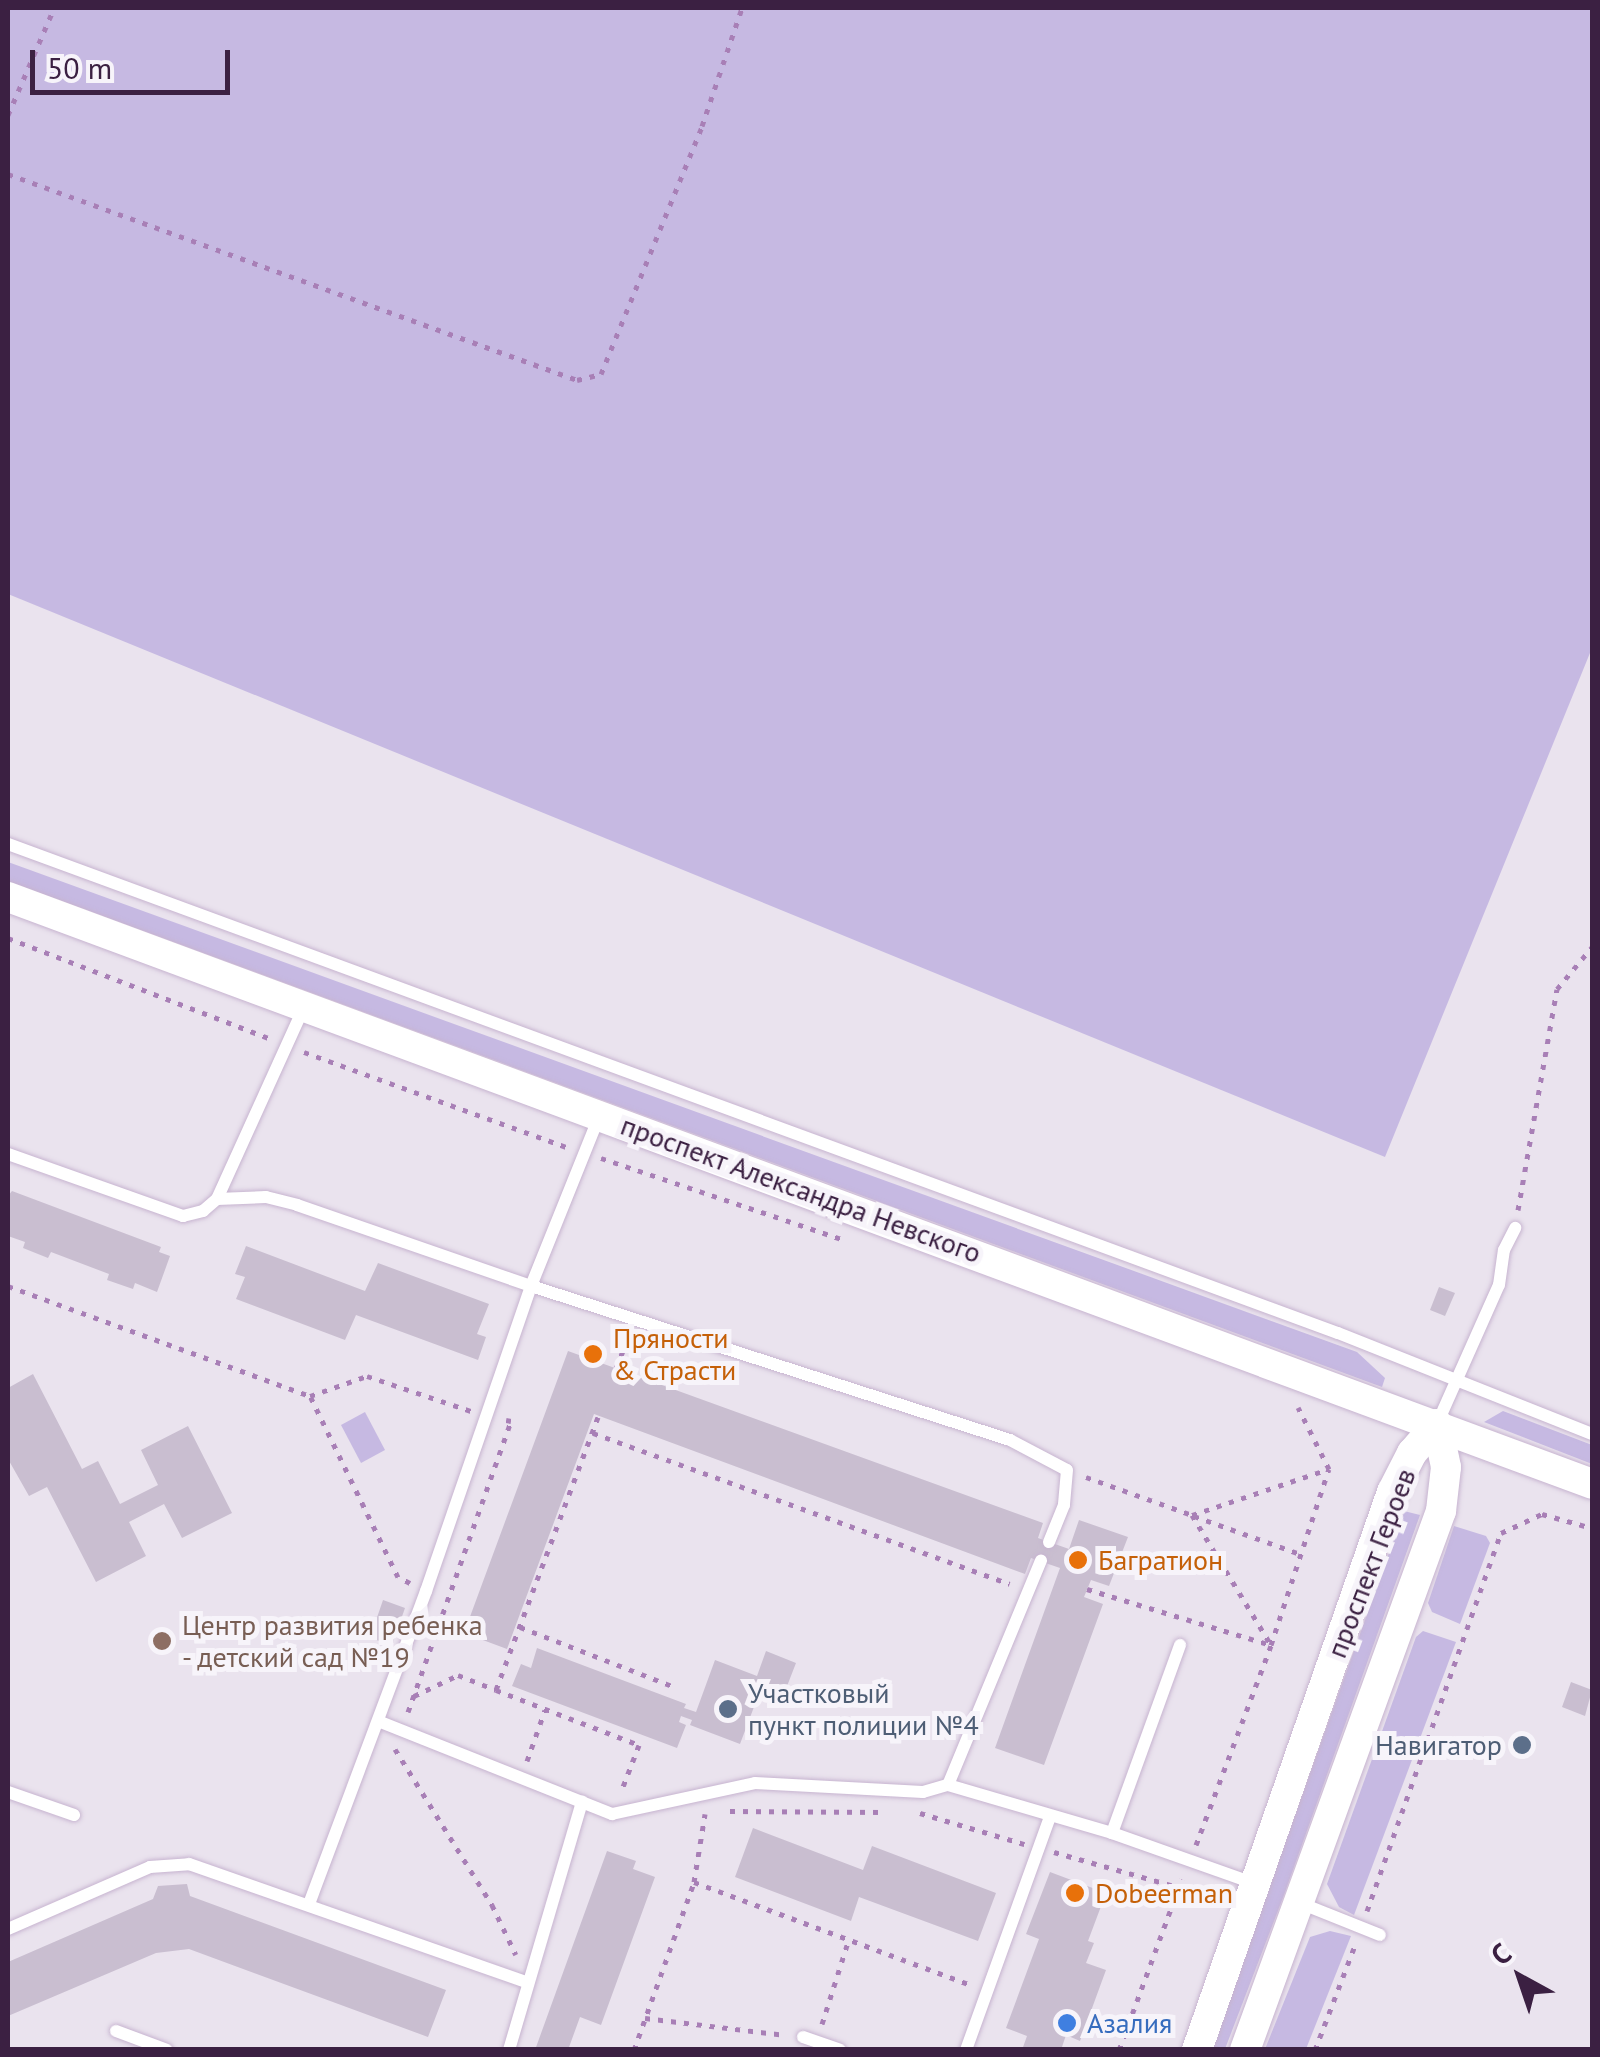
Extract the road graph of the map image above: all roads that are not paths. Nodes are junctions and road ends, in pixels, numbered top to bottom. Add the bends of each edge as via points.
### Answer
1 (8, 844) edge
2 (8, 900) edge
3 (304, 1006) junction
4 (600, 1114) junction
5 (8, 1154) edge
6 (217, 1198) junction
7 (1515, 1228) road end
8 (532, 1286) junction
9 (1454, 1382) junction
10 (1437, 1424) junction
11 (1592, 1434) edge
12 (1592, 1484) edge
13 (1049, 1542) dead end
14 (1041, 1562) dead end
15 (1180, 1645) dead end
16 (378, 1721) junction
17 (948, 1786) junction
18 (8, 1792) edge
19 (582, 1802) junction
20 (74, 1816) dead end
21 (1050, 1817) junction
22 (1112, 1832) junction
23 (1256, 1884) junction
24 (1300, 1903) junction
25 (310, 1904) junction
26 (8, 1929) edge
27 (1380, 1935) dead end
28 (528, 1983) junction
29 (116, 2031) dead end
30 (810, 2039) road end
31 (167, 2050) edge
32 (508, 2050) edge
33 (840, 2050) edge
34 (966, 2050) edge
35 (1197, 2050) edge
36 (1245, 2050) edge

1 - 9 lane via 1338,1333
2 - 3 main road, проспект Александра Невского
3 - 4 main road, проспект Александра Невского
3 - 6 lane
4 - 8 lane
4 - 10 main road, проспект Александра Невского
5 - 6 lane via 183,1216
6 - 8 lane via 266,1196
7 - 9 lane via 1499,1285
8 - 13 lane via 1010,1440 1067,1470 1064,1504
8 - 16 lane
9 - 10 lane
9 - 11 lane
10 - 12 main road, проспект Александра Невского
10 - 23 main road, проспект Героев via 1392,1492
10 - 24 main road, проспект Героев via 1446,1467 1441,1511
14 - 17 lane
15 - 22 lane
16 - 19 lane
16 - 25 lane
17 - 19 lane via 923,1792 756,1784 612,1814
17 - 21 lane
18 - 20 lane
19 - 28 lane
21 - 22 lane
21 - 34 lane
22 - 23 lane
23 - 35 main road, проспект Героев
24 - 27 lane
24 - 36 main road, проспект Героев
25 - 26 lane via 189,1864 150,1867
25 - 28 lane
28 - 32 lane
29 - 31 lane
30 - 33 lane

